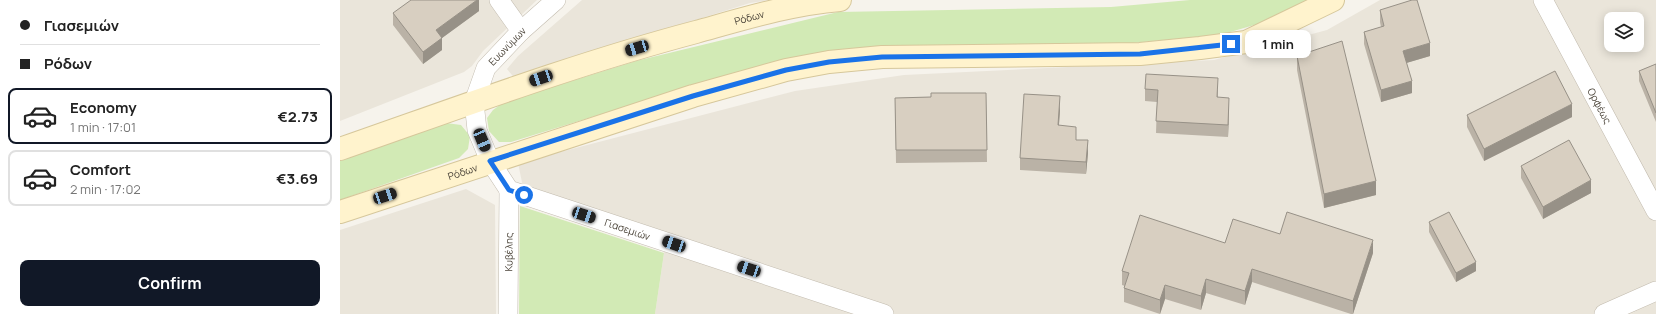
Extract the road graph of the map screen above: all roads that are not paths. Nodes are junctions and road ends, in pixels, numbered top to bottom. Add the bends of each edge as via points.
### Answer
1 (499, 0) edge
2 (556, 0) edge
3 (840, 0) edge
4 (1333, 0) edge
5 (1543, 0) edge
6 (521, 31) junction
7 (474, 102) junction
8 (340, 148) edge
9 (490, 161) junction
10 (509, 190) junction
11 (1656, 211) edge
12 (340, 212) edge
13 (1656, 291) edge
14 (508, 314) edge
15 (884, 314) edge
16 (1604, 314) edge

1 - 6 street
2 - 6 street, Ευωνύμων
3 - 7 street, Ρόδων via 815,2 664,40 568,69
4 - 9 street, Ρόδων via 1246,42 1200,48 1140,54 882,57 829,62 786,70 693,96
5 - 11 street, Ορφέως
6 - 7 street, Ευωνύμων via 486,68
7 - 8 street, Ρόδων
7 - 9 street via 477,130
9 - 10 street
9 - 12 street, Ρόδων
10 - 14 street, Κυβέλης
10 - 15 street, Γιασεμιών
13 - 16 street

